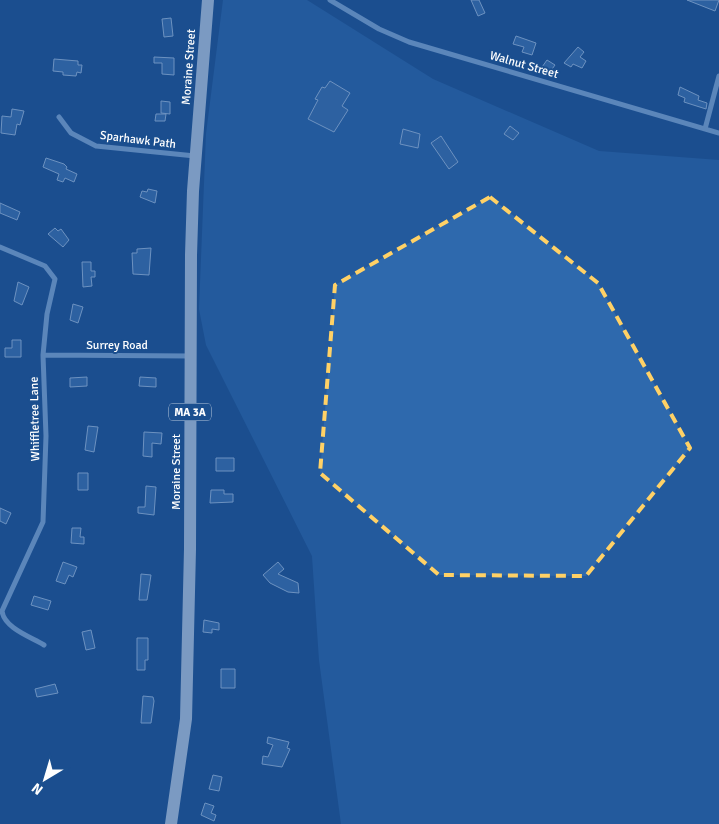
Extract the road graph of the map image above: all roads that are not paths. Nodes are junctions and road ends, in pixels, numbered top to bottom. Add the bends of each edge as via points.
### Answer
1 (208, 0) edge
2 (330, 0) edge
3 (719, 76) edge
4 (59, 117) dead end
5 (705, 129) junction
6 (719, 133) edge
7 (196, 156) junction
8 (0, 247) edge
9 (43, 355) junction
10 (190, 356) junction
11 (44, 645) dead end
12 (171, 824) edge

1 - 7 main road, Moraine Street / MA 3A
2 - 5 street, Walnut Street via 379,29 409,42
3 - 5 street
4 - 7 street, Sparhawk Path via 71,133 96,146
5 - 6 street, Walnut Street
7 - 10 main road, Moraine Street / MA 3A via 190,255
8 - 9 street, Whiffletree Lane via 30,258 52,273 54,286 47,314
9 - 10 street, Surrey Road
9 - 11 street, Whiffletree Lane via 46,436 43,522 4,605 3,617
10 - 12 main road, Moraine Street / MA 3A via 186,719

